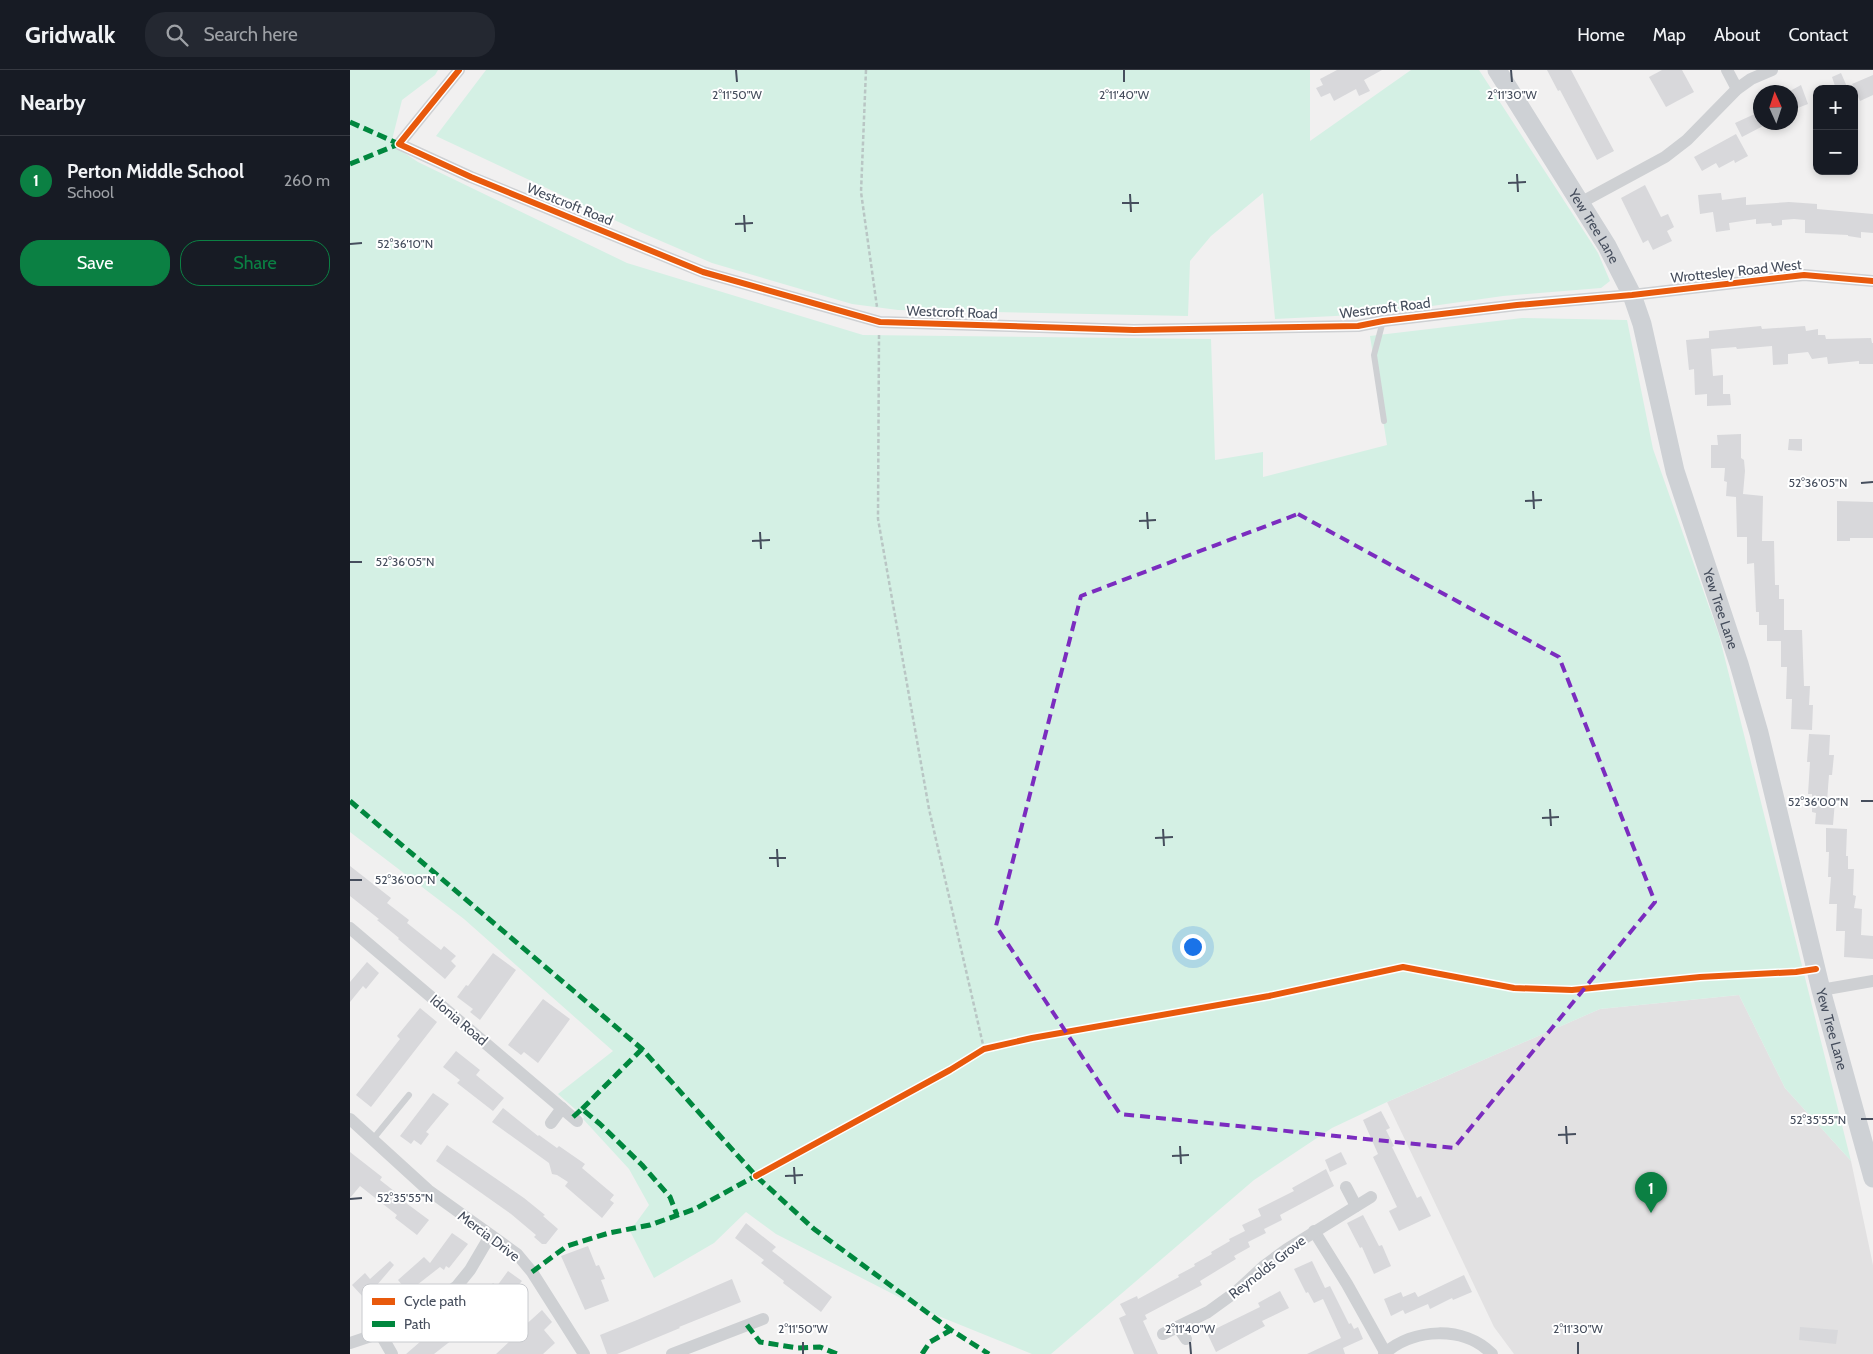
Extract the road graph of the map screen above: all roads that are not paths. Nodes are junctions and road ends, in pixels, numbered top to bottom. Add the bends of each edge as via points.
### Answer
1 (459, 70) edge
2 (1497, 70) edge
3 (1727, 70) edge
4 (1772, 70) edge
5 (1737, 89) junction
6 (1580, 203) junction
7 (1873, 281) edge
8 (1632, 295) junction
9 (1383, 322) junction
10 (1384, 421) dead end
11 (352, 934) edge
12 (1873, 981) edge
13 (1821, 990) junction
14 (409, 1094) dead end
15 (562, 1108) junction
16 (350, 1119) edge
17 (577, 1121) dead end
18 (551, 1124) dead end
19 (373, 1140) junction
20 (1873, 1178) edge
21 (1346, 1188) dead end
22 (1370, 1197) dead end
23 (1356, 1206) junction
24 (1314, 1231) junction
25 (490, 1236) junction
26 (459, 1284) edge
27 (763, 1319) dead end
28 (1178, 1327) junction
29 (1163, 1334) dead end
30 (362, 1339) edge
31 (1186, 1339) dead end
32 (385, 1342) edge
33 (350, 1343) edge
34 (677, 1353) edge
35 (1384, 1353) edge
36 (392, 1354) edge
37 (584, 1354) edge
38 (1492, 1354) edge

1 - 9 street, Westcroft Road via 399,144 703,272 880,322 1134,330 1358,326
2 - 6 street, Yew Tree Lane
3 - 5 street
4 - 5 street
5 - 6 street via 1687,140 1665,157
6 - 8 street, Yew Tree Lane
7 - 8 street, Wrottesley Road West via 1804,275
8 - 9 street, Westcroft Road
8 - 13 street, Yew Tree Lane via 1645,333 1675,471 1759,733
9 - 10 lane via 1374,356
11 - 15 street, Idonia Road
12 - 13 street
13 - 20 street, Yew Tree Lane
14 - 19 lane
15 - 17 street, Idonia Road
15 - 18 street
16 - 19 street, Mercia Drive
19 - 25 street, Mercia Drive via 428,1190
21 - 23 street
22 - 23 street, Reynolds Grove
23 - 24 street, Reynolds Grove
24 - 28 street, Reynolds Grove via 1264,1266 1208,1312
24 - 35 street
25 - 26 street
25 - 37 street, Mercia Drive via 517,1254 532,1272
27 - 34 street
28 - 29 street, Reynolds Grove
28 - 31 street
30 - 33 street
32 - 36 street
35 - 38 street via 1408,1339 1446,1333 1471,1340

